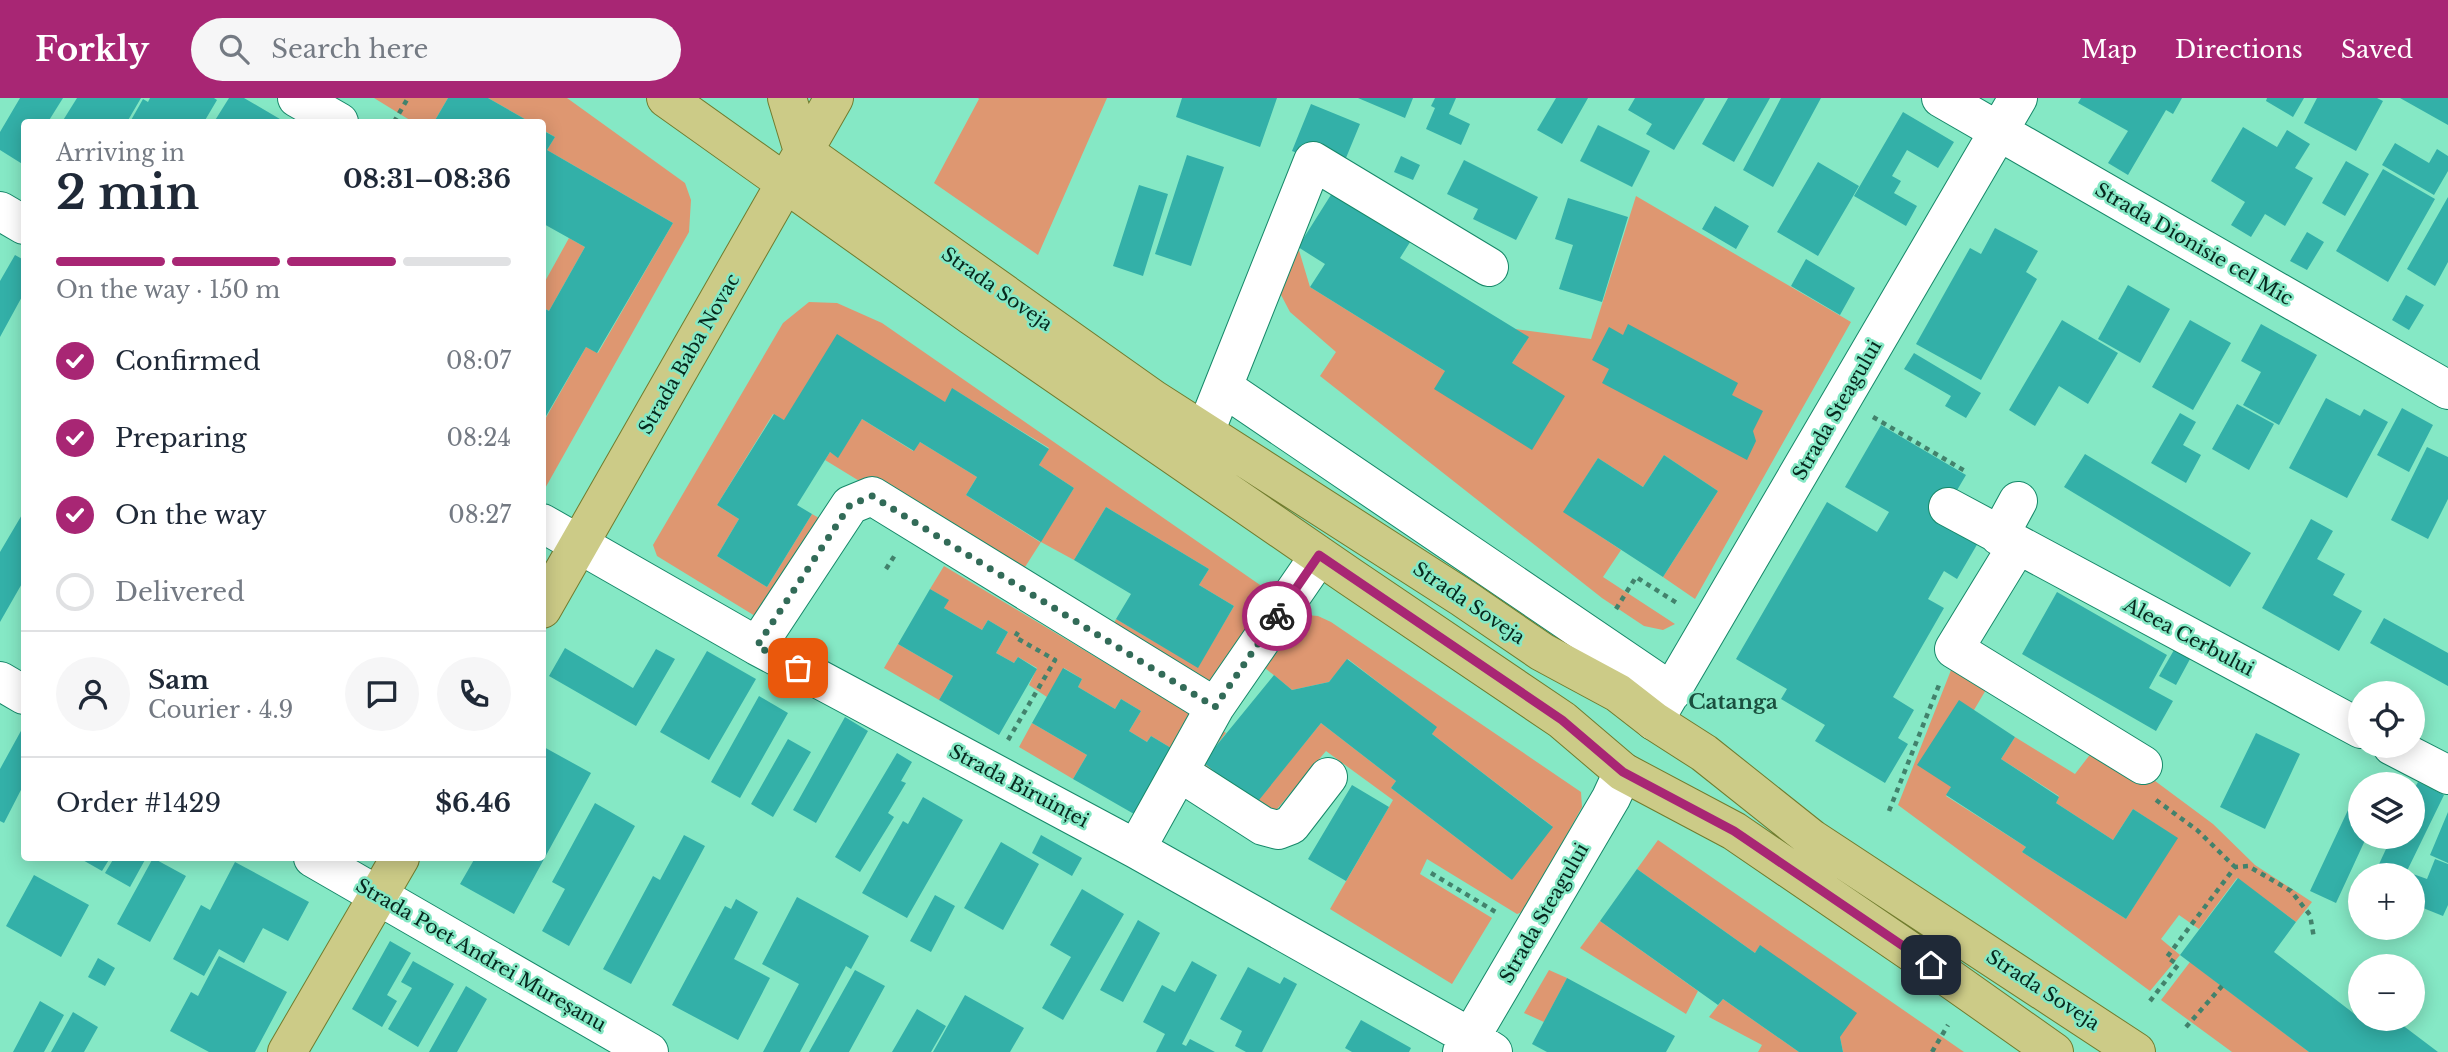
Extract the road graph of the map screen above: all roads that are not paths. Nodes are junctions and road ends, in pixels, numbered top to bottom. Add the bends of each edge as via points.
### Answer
1 (297, 98) edge
2 (666, 98) edge
3 (787, 98) edge
4 (834, 98) edge
5 (1941, 98) edge
6 (2018, 98) edge
7 (334, 119) edge
8 (1998, 132) junction
9 (795, 166) junction
10 (0, 211) edge
11 (21, 223) edge
12 (1489, 267) dead end
13 (1223, 387) junction
14 (2448, 390) edge
15 (1205, 432) junction
16 (2018, 501) dead end
17 (1948, 507) dead end
18 (546, 525) edge
19 (2008, 541) junction
20 (579, 545) junction
21 (1319, 555) junction
22 (546, 602) edge
23 (757, 646) junction
24 (0, 681) edge
25 (21, 693) edge
26 (1663, 706) junction
27 (1215, 707) junction
28 (2348, 722) edge
29 (2415, 758) edge
30 (1179, 772) junction
31 (1623, 772) junction
32 (2448, 775) edge
33 (1328, 777) dead end
34 (2149, 782) road end
35 (1136, 849) junction
36 (318, 861) edge
37 (398, 861) edge
38 (378, 894) junction
39 (1475, 1047) edge
40 (287, 1052) edge
41 (649, 1052) edge
42 (2054, 1052) edge
43 (2136, 1052) edge

1 - 7 street
2 - 9 main road via 731,145
3 - 9 main road
4 - 9 main road, Strada Baba Novac
5 - 8 street, Strada Dionisie cel Mic
6 - 8 street, Strada Steagului
8 - 14 street, Strada Dionisie cel Mic
8 - 26 street, Strada Steagului
9 - 15 main road, Strada Soveja
9 - 20 main road, Strada Baba Novac
9 - 21 main road, Strada Soveja via 972,316
10 - 11 street
12 - 13 street via 1313,161
13 - 15 street
13 - 26 street
15 - 26 main road, Strada Soveja via 1542,652 1618,693
16 - 19 street
17 - 19 street, Aleea Cerbului
18 - 20 street, Strada Biruinței
19 - 28 street, Aleea Cerbului
19 - 34 street via 1954,649
20 - 22 main road, Strada Baba Novac
20 - 23 street, Strada Biruinței
21 - 27 street
21 - 31 main road, Strada Soveja via 1562,720
23 - 27 street via 850,505 872,496
23 - 35 street, Strada Biruinței
24 - 25 street
26 - 43 main road, Strada Soveja via 1704,754 1812,839
27 - 30 street
29 - 32 street
30 - 33 street via 1263,826 1278,830 1291,825
30 - 35 street
31 - 39 street, Strada Steagului via 1532,933
31 - 42 main road, Strada Soveja via 1734,831
35 - 39 street, Strada Biruinței
36 - 38 street, Strada Poet Andrei Mureșanu
37 - 38 main road
38 - 40 main road
38 - 41 street, Strada Poet Andrei Mureșanu

